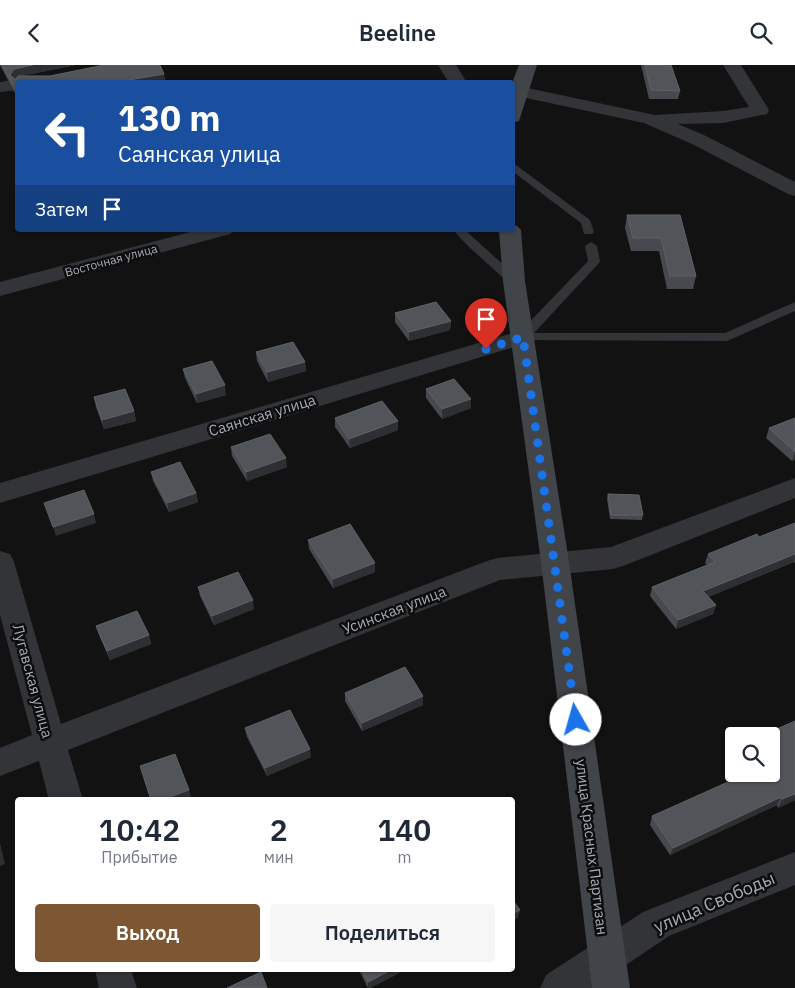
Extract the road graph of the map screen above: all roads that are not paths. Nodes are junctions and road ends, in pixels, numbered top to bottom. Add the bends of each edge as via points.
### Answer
1 (447, 65) edge
2 (528, 65) edge
3 (732, 65) edge
4 (456, 80) edge
5 (15, 84) edge
6 (0, 87) edge
7 (518, 91) junction
8 (515, 104) edge
9 (650, 119) junction
10 (515, 167) edge
11 (795, 190) edge
12 (588, 231) dead end
13 (215, 232) edge
14 (461, 232) edge
15 (510, 232) edge
16 (591, 246) dead end
17 (514, 281) junction
18 (0, 289) edge
19 (795, 306) edge
20 (523, 337) junction
21 (795, 488) edge
22 (0, 493) edge
23 (0, 562) edge
24 (555, 562) junction
25 (50, 744) junction
26 (0, 762) edge
27 (65, 797) edge
28 (795, 867) edge
29 (114, 972) edge
30 (608, 972) edge
31 (118, 988) edge
32 (559, 988) edge

1 - 4 street
2 - 7 main road
3 - 9 street via 760,110 723,117
5 - 6 street
7 - 8 main road
7 - 9 street
9 - 11 street via 699,140
10 - 12 lane via 586,222
13 - 18 street, Восточная улица
14 - 17 lane
15 - 17 main road, улица Красных Партизан
16 - 20 lane via 594,262
17 - 20 main road, улица Красных Партизан
19 - 20 lane via 727,337
20 - 22 street, Саянская улица
20 - 24 main road, улица Красных Партизан
21 - 24 street, Усинская улица via 612,558
23 - 25 street, Лугавская улица
24 - 25 street, Усинская улица via 497,569
24 - 30 main road, улица Красных Партизан
25 - 26 street, Усинская улица
25 - 27 street, Лугавская улица
28 - 30 street, улица Свободы via 656,924
29 - 31 street
30 - 32 street, улица Свободы

